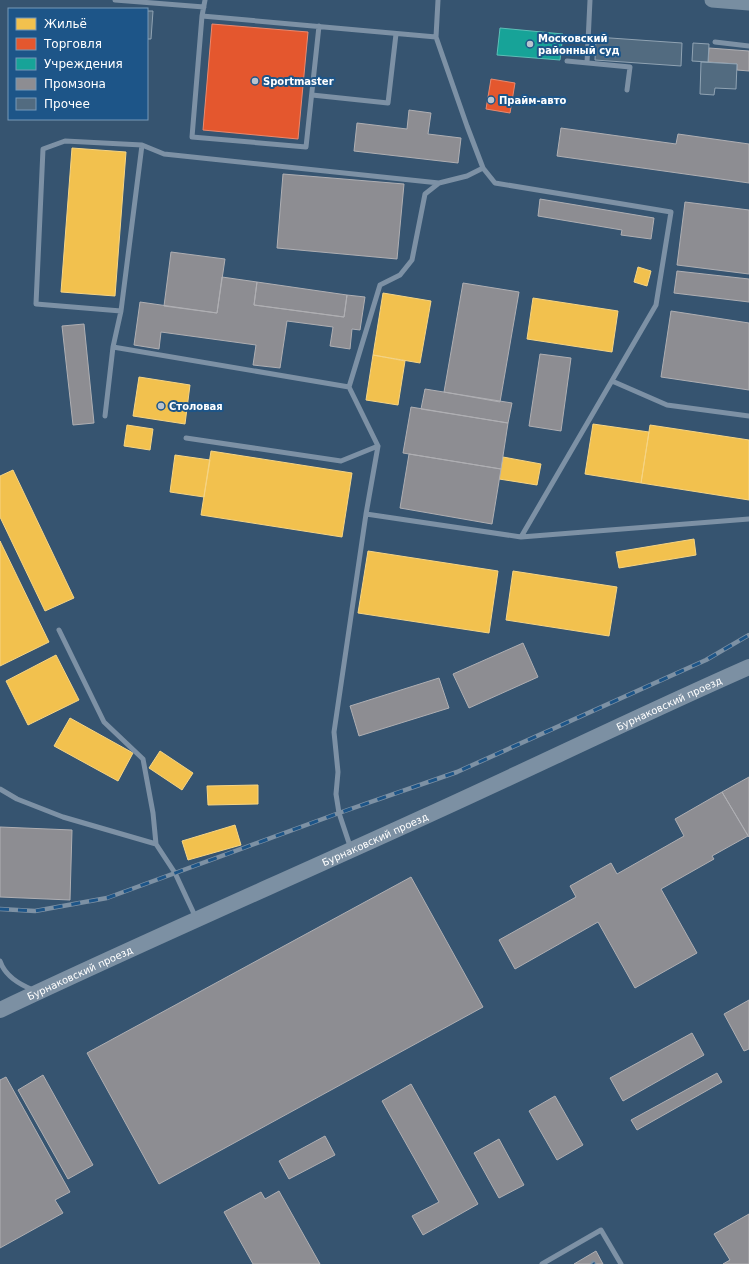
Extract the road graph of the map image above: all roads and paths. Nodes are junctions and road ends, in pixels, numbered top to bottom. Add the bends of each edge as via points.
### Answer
1 (115, 0) edge
2 (205, 0) edge
3 (438, 0) edge
4 (590, 0) edge
5 (712, 0) edge
6 (749, 3) edge
7 (204, 7) junction
8 (202, 16) junction
9 (319, 26) junction
10 (396, 34) junction
11 (436, 37) junction
12 (715, 42) dead end
13 (749, 46) edge
14 (567, 61) dead end
15 (587, 64) junction
16 (627, 90) dead end
17 (312, 95) junction
18 (142, 145) junction
19 (483, 168) junction
20 (439, 183) junction
21 (121, 311) junction
22 (114, 347) junction
23 (612, 381) junction
24 (349, 387) junction
25 (105, 416) dead end
26 (749, 416) edge
27 (186, 438) dead end
28 (378, 446) junction
29 (366, 514) junction
30 (749, 519) edge
31 (521, 538) junction
32 (59, 630) dead end
33 (749, 668) edge
34 (0, 789) edge
35 (156, 844) junction
36 (352, 850) junction
37 (196, 918) junction
38 (0, 961) edge
39 (38, 992) junction
40 (0, 1010) edge
41 (542, 1264) edge
42 (621, 1264) edge

1 - 7 lane
2 - 7 lane
3 - 11 lane
4 - 15 lane
5 - 6 main road
7 - 8 lane
8 - 9 lane
8 - 17 lane via 192,137 306,147
9 - 10 lane
9 - 17 lane
10 - 11 lane
10 - 17 lane via 388,103
11 - 19 lane
12 - 13 lane
14 - 15 lane
15 - 16 lane via 630,67
18 - 20 lane via 164,154
18 - 21 lane
18 - 21 lane via 64,141 43,149 36,304
19 - 20 lane via 467,176
19 - 23 lane via 495,183 671,212 656,305
20 - 24 lane via 424,194 412,260 400,275 380,285
21 - 22 lane
22 - 24 lane
22 - 25 lane
23 - 26 lane via 667,405
23 - 31 lane
24 - 28 lane
27 - 28 lane via 342,461
28 - 29 lane
29 - 31 lane
29 - 36 lane via 334,732 338,772 336,794 339,813
30 - 31 lane
32 - 35 lane via 104,722 143,759
33 - 36 main road, Бурнаковский проезд via 651,710
34 - 35 lane via 17,799 63,817
35 - 37 lane via 176,873
36 - 37 main road, Бурнаковский проезд
37 - 39 main road, Бурнаковский проезд
38 - 39 lane via 2,967 18,984
39 - 40 main road, Бурнаковский проезд
41 - 42 lane via 601,1230

